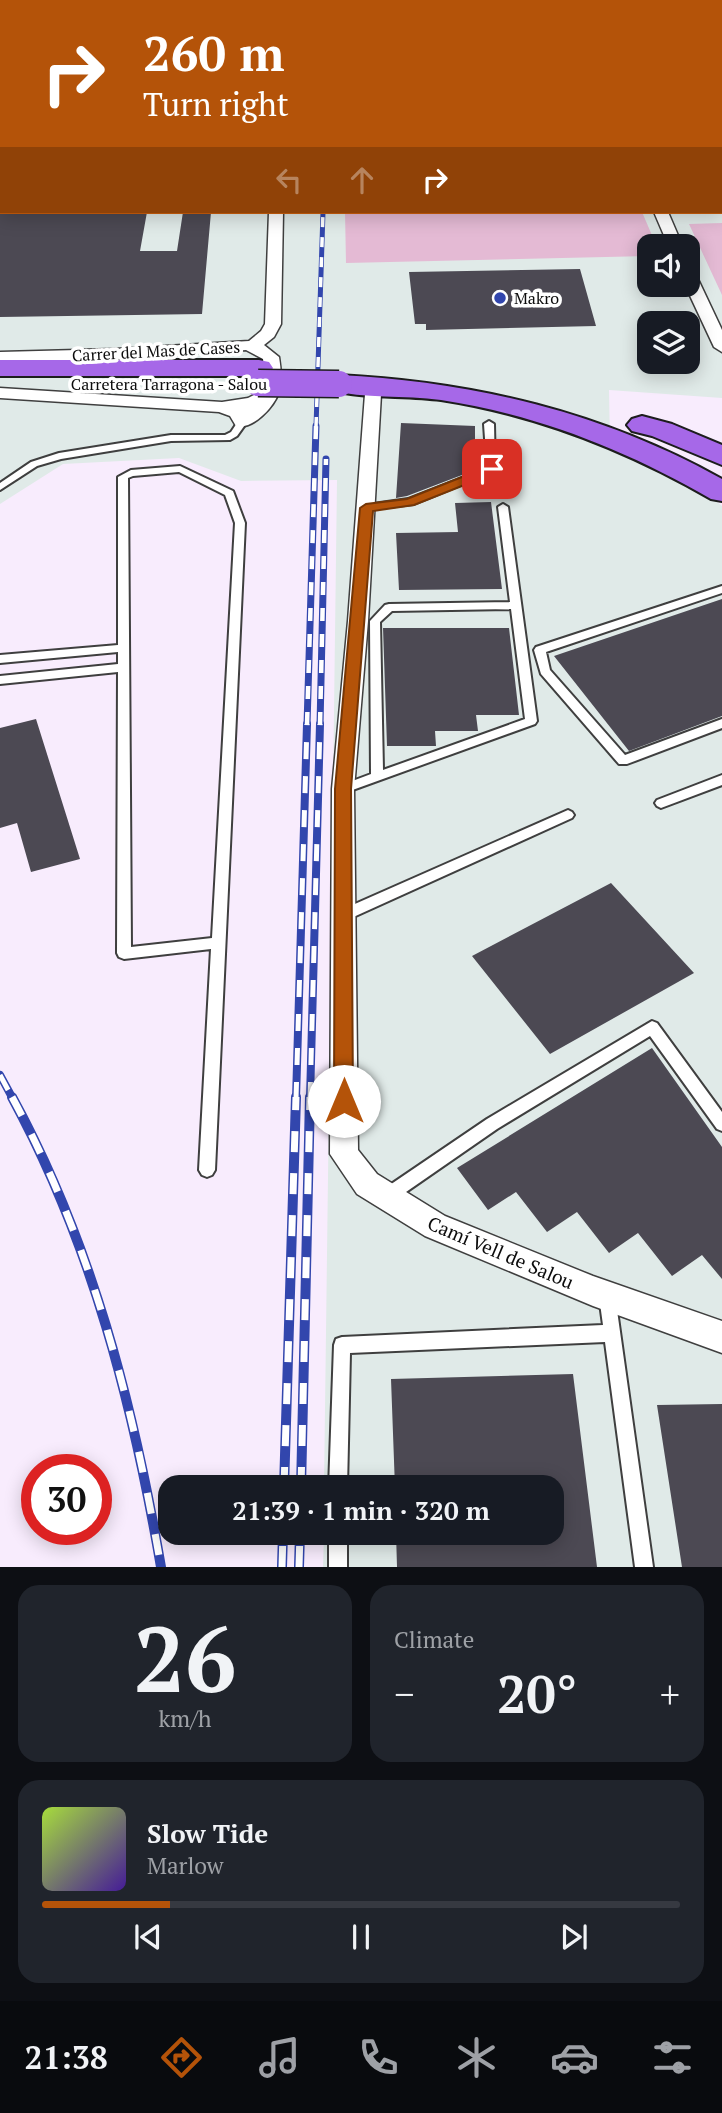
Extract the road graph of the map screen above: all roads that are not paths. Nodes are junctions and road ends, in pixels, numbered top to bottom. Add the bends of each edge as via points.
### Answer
1 (276, 214) edge
2 (662, 214) edge
3 (670, 234) edge
4 (698, 297) edge
5 (273, 324) joint
6 (722, 347) edge
7 (0, 357) edge
8 (0, 368) edge
9 (150, 369) junction
10 (262, 370) junction
11 (354, 383) junction
12 (0, 384) edge
13 (121, 384) junction
14 (0, 393) edge
15 (222, 407) junction
16 (623, 420) junction
17 (242, 422) junction
18 (489, 424) dead end
19 (722, 456) edge
20 (722, 470) edge
21 (0, 487) edge
22 (722, 492) edge
23 (366, 508) junction
24 (503, 508) dead end
25 (722, 589) edge
26 (516, 605) junction
27 (123, 648) junction
28 (0, 659) edge
29 (124, 667) junction
30 (0, 680) edge
31 (722, 723) edge
32 (377, 776) junction
33 (722, 780) edge
34 (343, 789) junction
35 (661, 803) dead end
36 (568, 815) dead end
37 (344, 915) junction
38 (218, 943) junction
39 (722, 1124) edge
40 (206, 1170) dead end
41 (386, 1197) junction
42 (607, 1296) junction
43 (612, 1333) junction
44 (722, 1336) edge
45 (338, 1475) edge
46 (338, 1545) edge
47 (338, 1567) edge
48 (644, 1567) edge

1 - 5 street
2 - 3 street
4 - 6 street
5 - 10 street via 277,333
7 - 9 highway
7 - 10 street, Carrer del Mas de Cases via 228,345
8 - 9 highway, Carretera Tarragona - Salou
9 - 10 highway, Carretera Tarragona - Salou
10 - 11 highway, Carretera Tarragona - Salou, bridge
10 - 13 highway, Carretera Tarragona - Salou
10 - 15 street via 252,402
10 - 17 street via 252,416
11 - 16 highway, Carretera Tarragona - Salou via 407,372 500,385
11 - 22 highway, Carretera Tarragona - Salou via 484,398 583,424 639,446
11 - 23 street, Camí Vell de Salou
12 - 13 highway, Carretera Tarragona - Salou
13 - 14 highway
14 - 15 street
15 - 17 street via 237,413
16 - 19 highway via 662,429
16 - 20 highway, Carretera Tarragona - Salou
17 - 21 lane via 227,438 171,438 59,456 34,464
18 - 23 lane via 492,469 410,502
23 - 34 street, Camí Vell de Salou
24 - 26 lane
25 - 31 lane via 540,649 545,671 623,761
26 - 32 lane via 531,721
26 - 32 lane via 389,608 375,621
27 - 28 lane
27 - 29 lane
27 - 38 lane via 123,477 180,469 229,493 240,523
29 - 30 lane
29 - 38 lane via 124,953
32 - 34 lane
33 - 35 lane
34 - 37 street, Camí Vell de Salou
36 - 37 lane
37 - 41 street, Camí Vell de Salou via 344,1154 367,1184
38 - 40 lane
39 - 41 lane via 652,1027 492,1124
41 - 42 street, Camí Vell de Salou via 435,1226
42 - 43 lane
42 - 44 street, Camí Vell de Salou
43 - 45 lane via 342,1345
43 - 48 lane
46 - 47 lane

